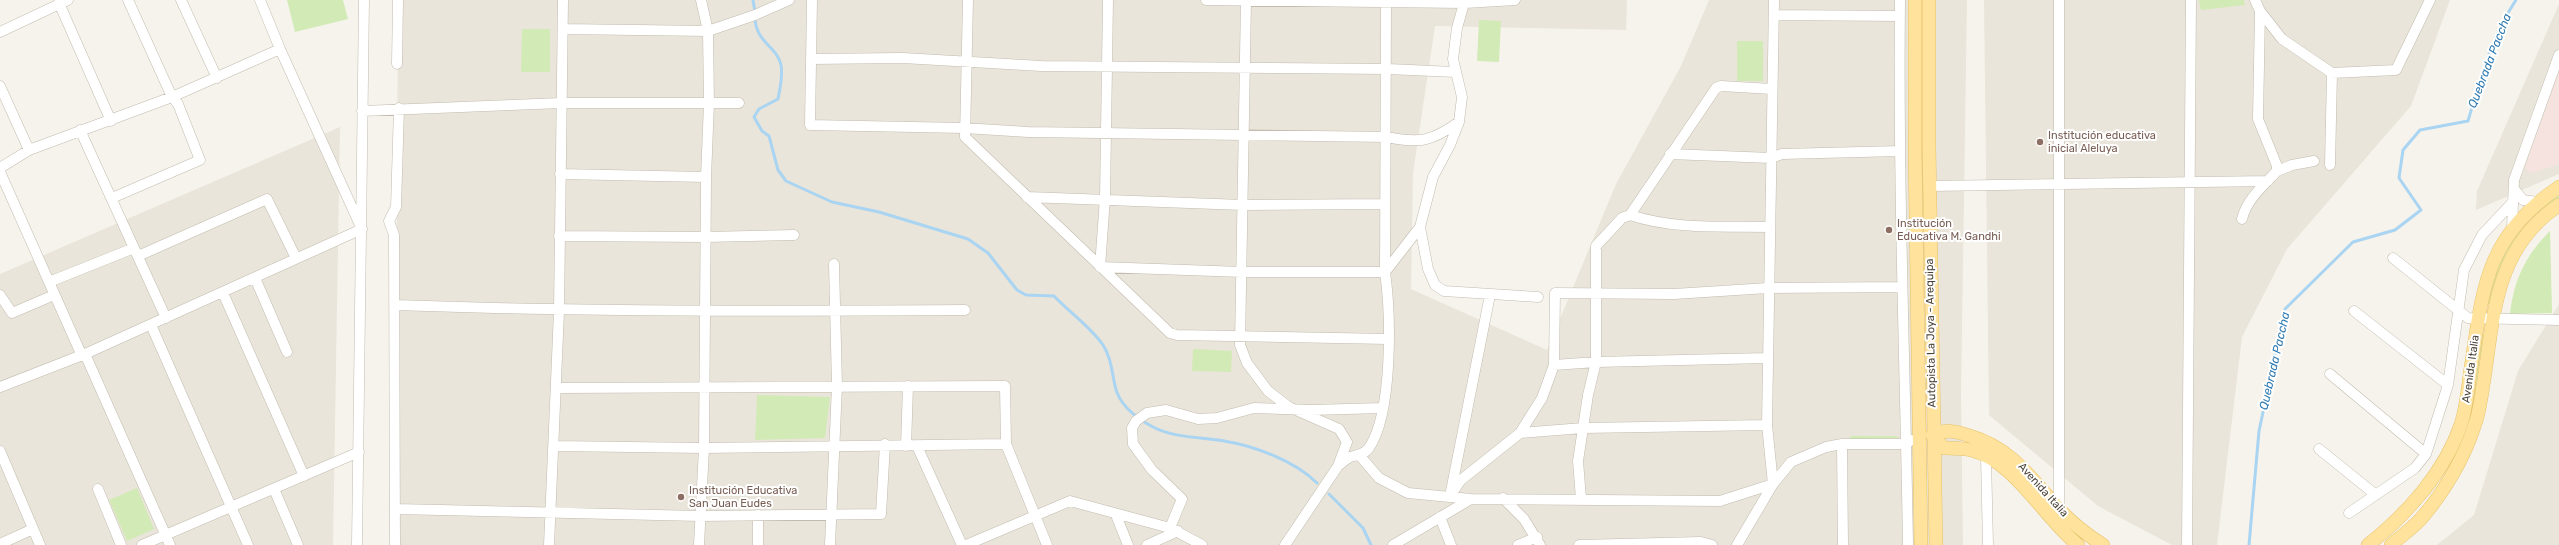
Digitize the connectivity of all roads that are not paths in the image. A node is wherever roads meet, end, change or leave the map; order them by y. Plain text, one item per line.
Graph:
1 (128, 0) edge
2 (182, 0) edge
3 (260, 0) edge
4 (364, 0) edge
5 (398, 0) edge
6 (563, 0) edge
7 (701, 0) edge
8 (789, 0) edge
9 (812, 0) edge
10 (968, 0) edge
11 (1108, 0) edge
12 (1206, 0) edge
13 (1246, 0) edge
14 (1515, 0) edge
15 (1774, 0) edge
16 (1900, 0) edge
17 (1915, 0) edge
18 (1929, 0) edge
19 (2059, 0) edge
20 (2191, 0) edge
21 (2255, 0) edge
22 (2430, 0) edge
23 (1386, 1) edge
24 (1465, 1) edge
25 (63, 2) edge
26 (2260, 11) junction
27 (1774, 15) junction
28 (1900, 16) junction
29 (563, 29) junction
30 (708, 31) junction
31 (0, 32) edge
32 (280, 50) junction
33 (2559, 55) edge
34 (811, 59) junction
35 (966, 61) junction
36 (397, 64) dead end
37 (1106, 66) junction
38 (1246, 68) junction
39 (1388, 69) junction
40 (1455, 72) junction
41 (2332, 73) junction
42 (217, 78) junction
43 (0, 86) edge
44 (1772, 88) junction
45 (172, 97) junction
46 (561, 103) junction
47 (709, 103) junction
48 (739, 103) dead end
49 (399, 108) junction
50 (362, 111) junction
51 (111, 121) junction
52 (1459, 122) junction
53 (964, 128) junction
54 (80, 130) junction
55 (1105, 134) junction
56 (1244, 136) junction
57 (1387, 137) junction
58 (28, 150) junction
59 (1900, 151) junction
60 (1670, 154) junction
61 (1771, 158) junction
62 (2314, 161) dead end
63 (2330, 165) dead end
64 (0, 168) edge
65 (2277, 171) junction
66 (0, 172) edge
67 (560, 174) junction
68 (706, 177) junction
69 (2268, 181) junction
70 (2189, 183) junction
71 (1930, 186) junction
72 (2058, 186) junction
73 (2559, 187) edge
74 (2514, 189) junction
75 (1027, 197) junction
76 (112, 198) junction
77 (1104, 198) junction
78 (2537, 202) junction
79 (1385, 204) junction
80 (2512, 204) junction
81 (1243, 205) junction
82 (2559, 205) edge
83 (1630, 215) junction
84 (2242, 219) dead end
85 (1420, 227) junction
86 (1770, 227) junction
87 (2512, 228) junction
88 (362, 229) junction
89 (794, 235) dead end
90 (559, 236) junction
91 (706, 237) junction
92 (136, 252) junction
93 (296, 258) junction
94 (2393, 258) dead end
95 (834, 264) dead end
96 (1100, 267) junction
97 (1243, 272) junction
98 (1386, 272) junction
99 (255, 278) junction
100 (49, 282) junction
101 (1902, 287) junction
102 (1768, 288) junction
103 (1596, 292) junction
104 (223, 293) junction
105 (0, 295) edge
106 (54, 295) junction
107 (1490, 295) junction
108 (1538, 297) dead end
109 (395, 306) junction
110 (965, 310) dead end
111 (2460, 310) junction
112 (559, 311) junction
113 (835, 311) junction
114 (2354, 311) dead end
115 (706, 312) junction
116 (166, 318) junction
117 (2478, 319) junction
118 (2493, 320) junction
119 (2559, 320) edge
120 (151, 325) junction
121 (1238, 337) junction
122 (1388, 339) junction
123 (287, 352) dead end
124 (84, 355) junction
125 (1768, 358) junction
126 (1596, 362) junction
127 (1554, 365) junction
128 (2330, 374) dead end
129 (2448, 385) junction
130 (837, 386) junction
131 (908, 386) junction
132 (0, 387) edge
133 (704, 387) junction
134 (557, 388) junction
135 (1289, 407) junction
136 (1383, 408) junction
137 (1767, 425) junction
138 (1583, 428) junction
139 (1520, 433) junction
140 (1913, 433) junction
141 (1932, 434) junction
142 (885, 444) junction
143 (1006, 444) junction
144 (1842, 444) junction
145 (1906, 444) junction
146 (555, 446) junction
147 (911, 446) junction
148 (834, 447) junction
149 (704, 448) junction
150 (2319, 449) dead end
151 (0, 451) edge
152 (359, 452) junction
153 (2426, 454) junction
154 (1360, 456) junction
155 (1986, 457) junction
156 (1338, 466) junction
157 (5, 474) edge
158 (304, 476) junction
159 (1773, 484) junction
160 (98, 489) dead end
161 (274, 489) junction
162 (2376, 495) junction
163 (1450, 496) junction
164 (1503, 498) junction
165 (1471, 499) junction
166 (1581, 499) junction
167 (231, 508) junction
168 (2059, 508) junction
169 (396, 509) junction
170 (551, 511) junction
171 (2349, 513) dead end
172 (758, 515) junction
173 (831, 515) junction
174 (1116, 515) junction
175 (700, 516) junction
176 (1035, 516) junction
177 (1440, 517) junction
178 (33, 529) junction
179 (1174, 530) junction
180 (2060, 531) junction
181 (168, 540) edge
182 (1539, 541) edge
183 (0, 544) edge
184 (40, 545) edge
185 (121, 545) edge
186 (142, 545) edge
187 (248, 545) edge
188 (298, 545) edge
189 (357, 545) edge
190 (395, 545) edge
191 (549, 545) edge
192 (699, 545) edge
193 (758, 545) edge
194 (830, 545) edge
195 (962, 545) edge
196 (966, 545) edge
197 (1047, 545) edge
198 (1128, 545) edge
199 (1147, 545) edge
200 (1202, 545) edge
201 (1286, 545) edge
202 (1392, 545) edge
203 (1452, 545) edge
204 (1518, 545) edge
205 (1579, 545) edge
206 (1712, 545) edge
207 (1737, 545) edge
208 (1843, 545) edge
209 (1908, 545) edge
210 (1921, 545) edge
211 (1936, 545) edge
212 (1988, 545) edge
213 (2078, 545) edge
214 (2103, 545) edge
215 (2187, 545) edge
216 (2368, 545) edge
217 (2391, 545) edge

1 - 45 street
2 - 42 street
3 - 32 street
4 - 50 street
5 - 36 street
6 - 29 street
7 - 30 street
8 - 30 street
9 - 34 street
10 - 35 street
11 - 37 street
12 - 13 street
13 - 23 street
13 - 38 street
14 - 24 street
15 - 27 street
16 - 28 street
17 - 140 main road, Autopista La Joya - Arequipa
18 - 71 main road, Autopista La Joya - Arequipa
19 - 72 street
20 - 70 street
21 - 26 street
22 - 41 street
23 - 24 street
23 - 39 street
24 - 40 street
25 - 31 street
25 - 51 street
26 - 41 street
26 - 65 street
27 - 28 street
27 - 44 street
28 - 59 street
29 - 30 street
29 - 46 street
30 - 47 street
32 - 42 street
32 - 88 street
33 - 74 street
34 - 35 street
34 - 53 street
35 - 37 street
35 - 53 street
37 - 38 street
37 - 55 street
38 - 39 street
38 - 56 street
39 - 40 street
39 - 57 street
40 - 52 street
41 - 63 street
42 - 45 street
43 - 58 street
44 - 60 street
44 - 61 street
45 - 51 street
45 - 76 street
46 - 47 street
46 - 49 street
46 - 67 street
47 - 48 street
47 - 68 street
49 - 50 street
49 - 109 street
50 - 88 street
51 - 54 street
52 - 57 street
52 - 85 street
53 - 55 street
53 - 75 street
54 - 58 street
54 - 76 street
55 - 56 street
55 - 77 street
56 - 57 street
56 - 81 street
57 - 79 street
58 - 64 street
59 - 61 street
59 - 101 street
60 - 61 street
60 - 83 street
61 - 86 street
62 - 65 street
65 - 69 street
66 - 100 street
67 - 68 street
67 - 90 street
68 - 91 street
69 - 70 street
69 - 84 street
70 - 72 street
70 - 215 street
71 - 72 street
71 - 141 main road, Autopista La Joya - Arequipa
72 - 168 street
73 - 78 main road, Avenida Italia
74 - 78 street
74 - 80 street
75 - 77 street
75 - 96 street
76 - 92 street
77 - 81 street
77 - 96 street
78 - 87 main road, Avenida Italia
79 - 81 street
79 - 98 street
80 - 87 street
80 - 111 street
81 - 97 street
82 - 118 main road, Avenida Italia
83 - 86 street
83 - 103 street
85 - 98 street
85 - 107 street
86 - 102 street
87 - 117 main road, Avenida Italia
88 - 93 street
88 - 152 street
89 - 91 street
90 - 91 street
90 - 112 street
91 - 115 street
92 - 93 street
92 - 100 street
92 - 116 street
93 - 99 street
94 - 111 street
95 - 113 street
96 - 97 street
96 - 121 street
97 - 98 street
97 - 121 street
98 - 122 street
99 - 104 street
99 - 123 street
100 - 106 street
101 - 102 street
101 - 140 street
102 - 103 street
102 - 125 street
103 - 126 street
103 - 127 street
104 - 116 street
104 - 158 street
105 - 106 street
106 - 124 street
107 - 108 street
107 - 163 street
109 - 112 street
109 - 169 street
110 - 113 street
111 - 117 street
111 - 129 street
112 - 115 street
112 - 134 street
113 - 115 street
113 - 130 street
114 - 129 street
115 - 133 street
116 - 120 street
117 - 118 street
117 - 216 main road, Avenida Italia
118 - 119 street
118 - 217 main road, Avenida Italia
120 - 124 street
120 - 167 street
121 - 122 street
121 - 135 street
122 - 136 street
124 - 132 street
124 - 181 street
125 - 126 street
125 - 137 street
126 - 127 street
126 - 138 street
127 - 139 street
128 - 153 street
129 - 153 street
130 - 131 street
130 - 133 street
130 - 148 street
131 - 143 street
131 - 147 street
133 - 134 street
133 - 149 street
134 - 146 street
135 - 136 street
135 - 156 street
135 - 179 street
136 - 154 street
137 - 138 street
137 - 159 street
138 - 139 street
138 - 166 street
139 - 163 street
140 - 145 street
140 - 210 main road, Autopista La Joya - Arequipa
141 - 155 main road, Avenida Italia
141 - 168 main road, Avenida Italia
141 - 211 main road, Autopista La Joya - Arequipa
142 - 147 street
142 - 148 street
142 - 173 street
143 - 147 street
143 - 176 street
144 - 145 street
144 - 159 street
144 - 208 street
145 - 209 street
146 - 149 street
146 - 170 street
147 - 195 street
148 - 149 street
148 - 173 street
149 - 175 street
150 - 162 street
151 - 157 street
152 - 158 street
152 - 189 street
153 - 162 street
154 - 156 street
154 - 163 street
155 - 180 main road, Avenida Italia
155 - 212 street
156 - 201 street
157 - 178 street
158 - 161 street
159 - 166 street
159 - 207 street
160 - 185 street
161 - 167 street
161 - 188 street
162 - 171 street
163 - 165 street
164 - 165 street
164 - 166 street
164 - 182 street
165 - 177 street
167 - 181 street
167 - 187 street
168 - 180 street
168 - 214 main road, Avenida Italia
169 - 170 street
169 - 190 street
170 - 175 street
170 - 191 street
172 - 173 street
172 - 175 street
172 - 193 street
173 - 194 street
174 - 176 street
174 - 179 street
174 - 198 street
175 - 192 street
176 - 196 street
176 - 197 street
177 - 202 street
177 - 203 street
178 - 183 street
178 - 184 street
179 - 199 street
179 - 200 street
180 - 213 main road, Avenida Italia
181 - 186 street
182 - 204 street
205 - 206 street

